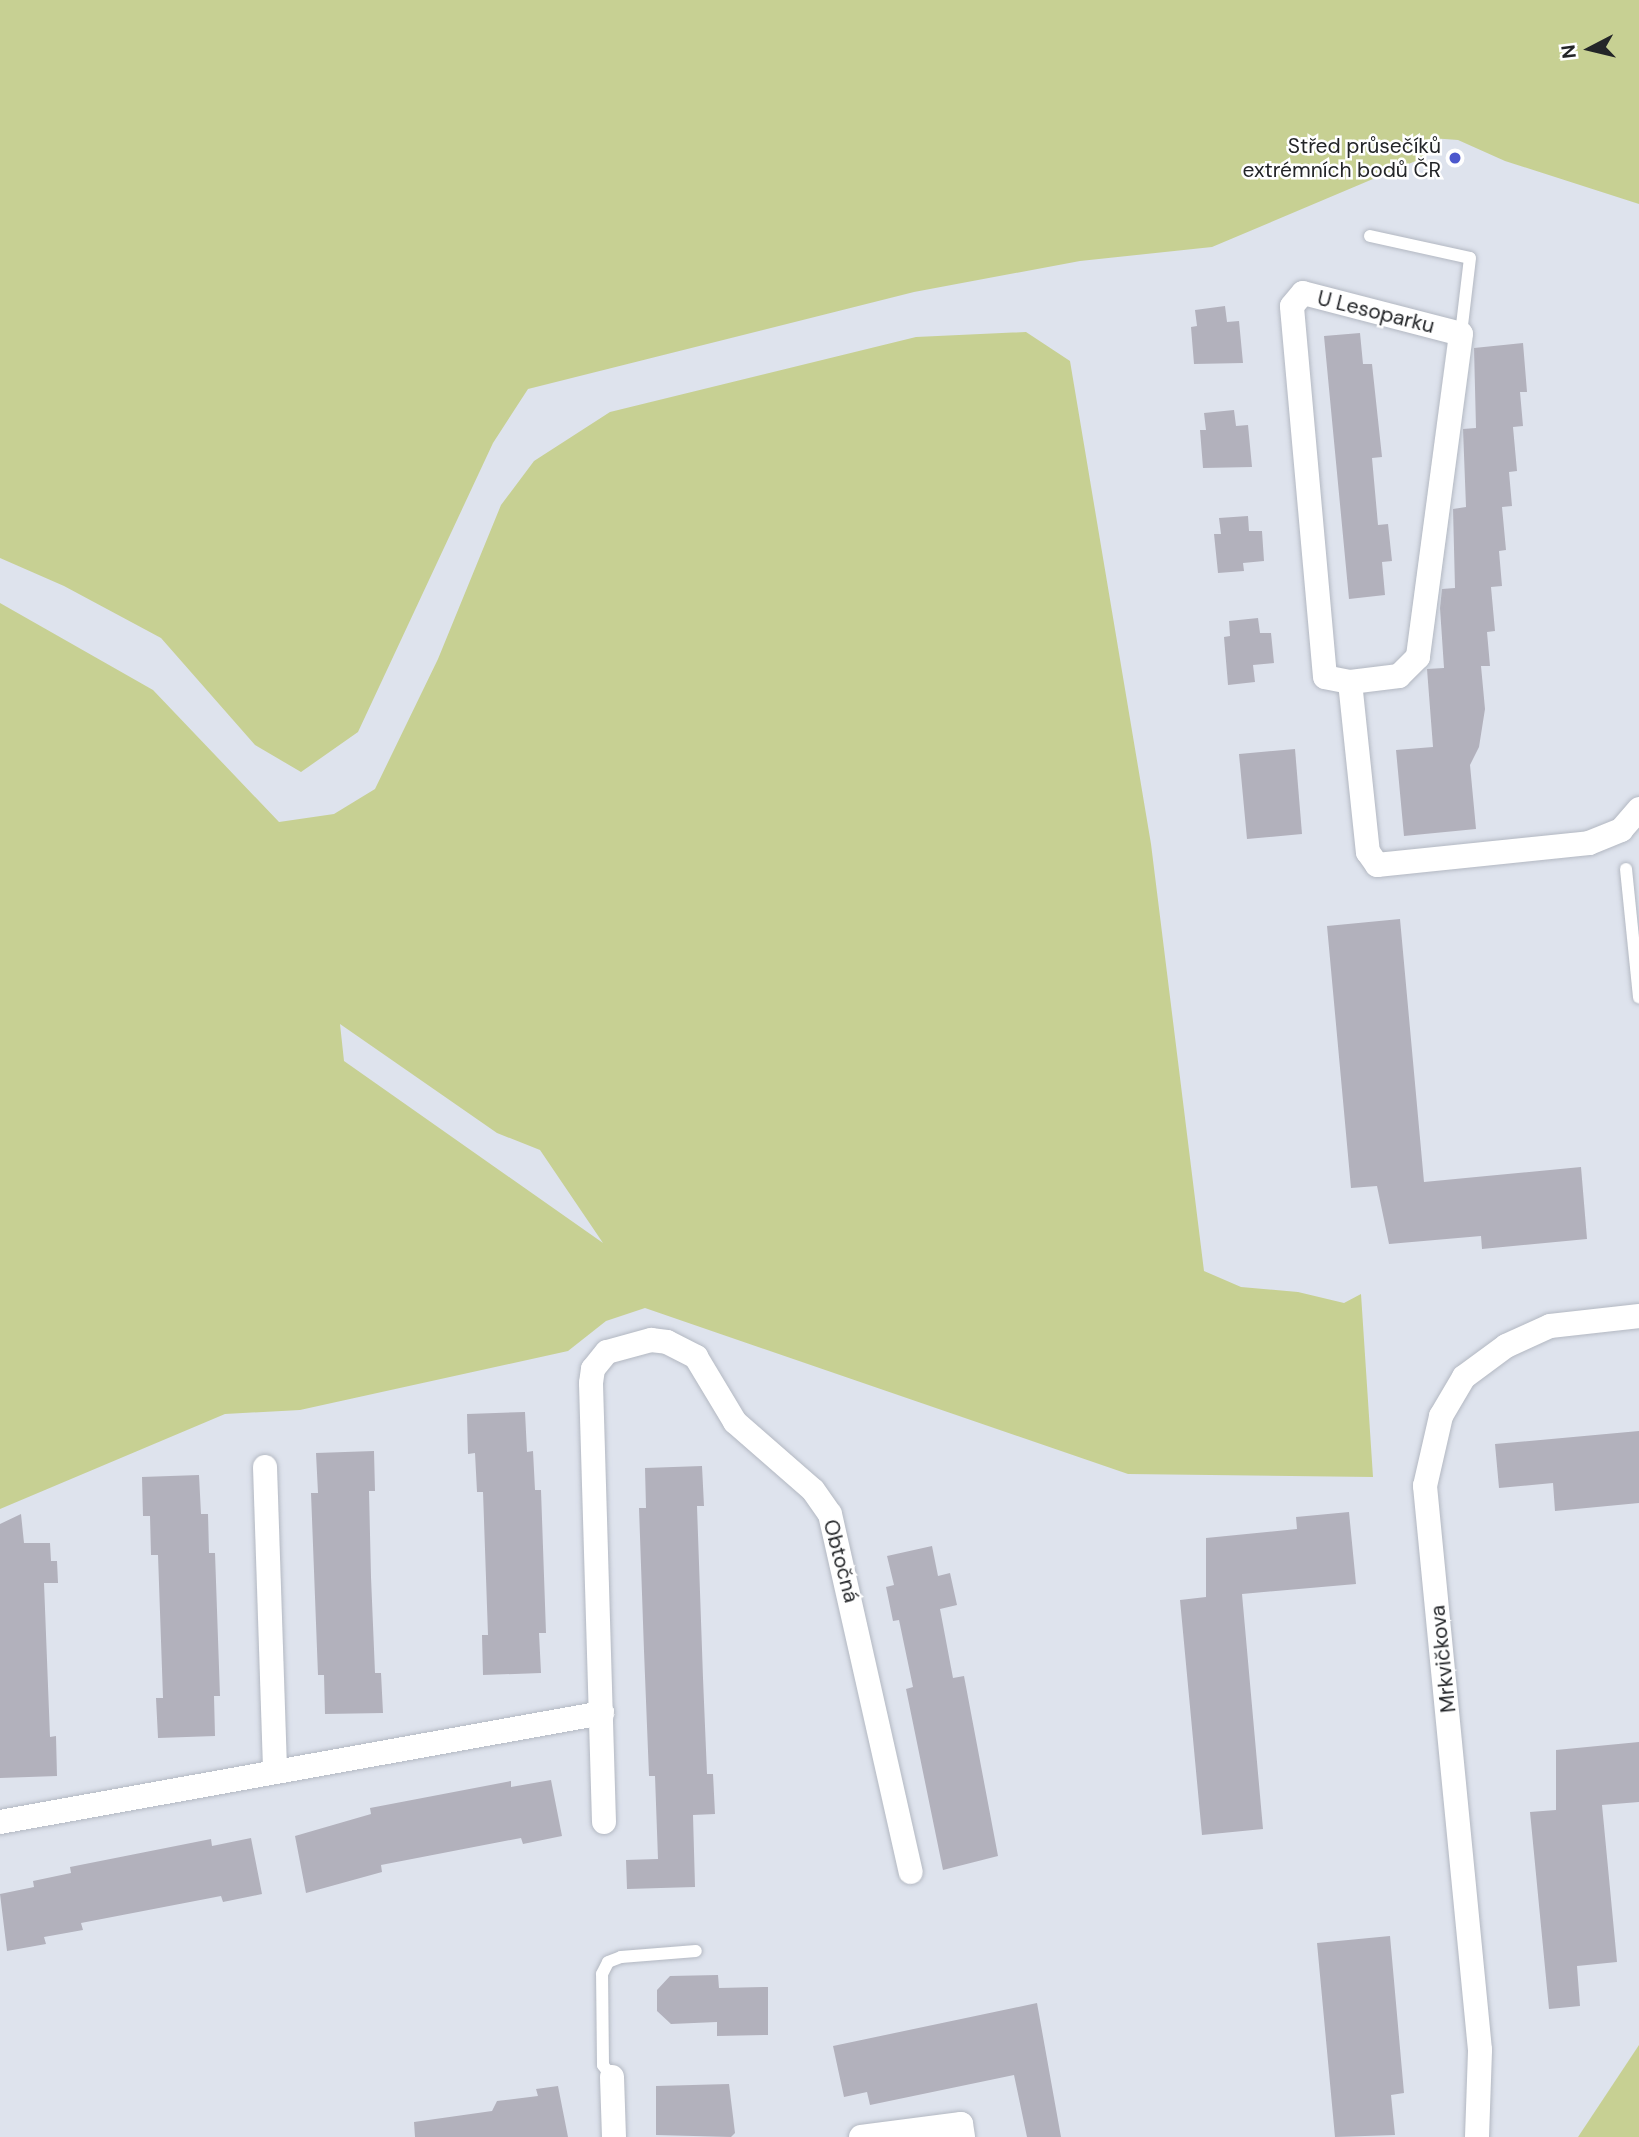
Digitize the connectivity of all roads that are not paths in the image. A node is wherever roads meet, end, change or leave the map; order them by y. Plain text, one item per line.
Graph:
1 (1370, 236) dead end
2 (1461, 334) junction
3 (1350, 682) junction
4 (1639, 809) edge
5 (1626, 869) dead end
6 (1639, 995) edge
7 (1639, 1316) edge
8 (265, 1467) dead end
9 (602, 1713) junction
10 (275, 1772) junction
11 (0, 1822) edge
12 (604, 1822) dead end
13 (911, 1872) dead end
14 (696, 1951) dead end
15 (612, 2077) joint
16 (614, 2137) edge
17 (861, 2137) edge
18 (962, 2137) edge
19 (1477, 2137) edge

1 - 2 lane
2 - 3 street, U Lesoparku
2 - 3 street, U Lesoparku
3 - 4 street
5 - 6 lane
7 - 19 street, Mrkvičkova
8 - 10 street
9 - 10 street
9 - 12 street, Obtočná
9 - 13 street, Obtočná
10 - 11 street
14 - 15 lane
15 - 16 street
17 - 18 street

